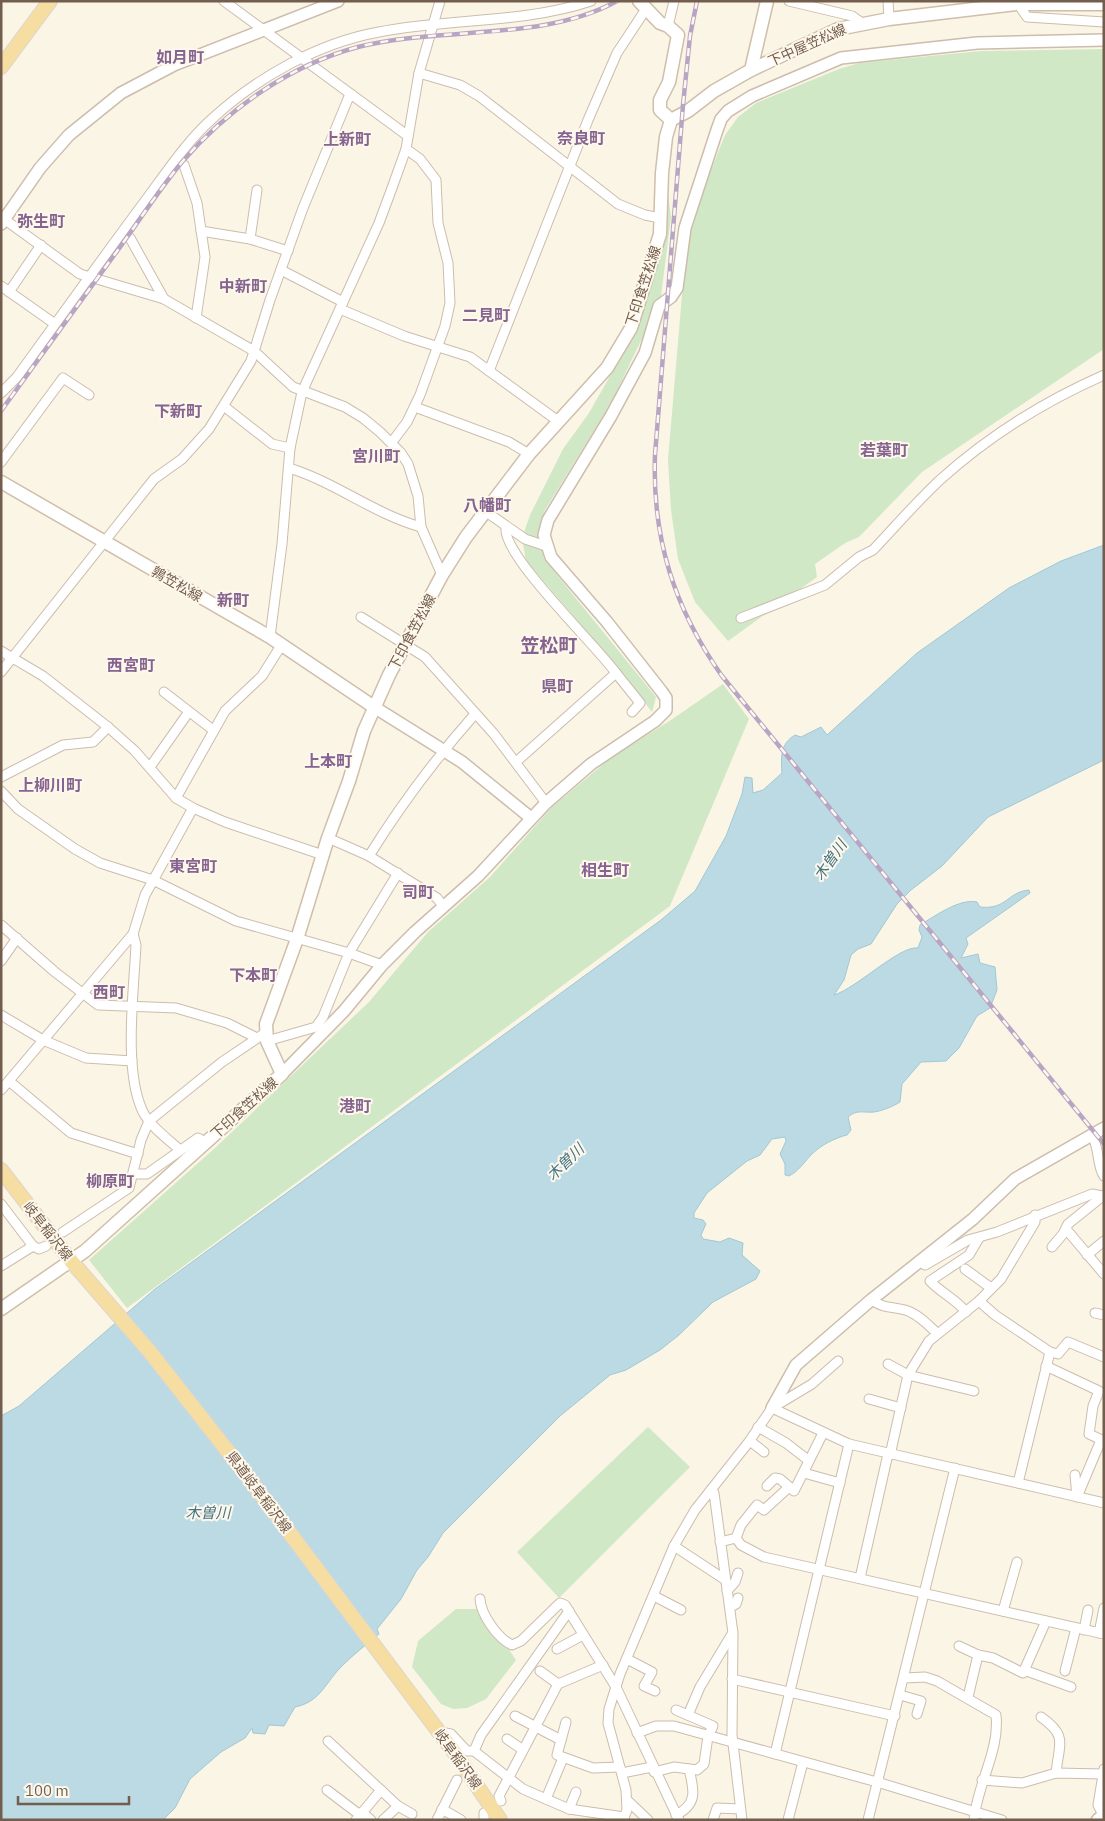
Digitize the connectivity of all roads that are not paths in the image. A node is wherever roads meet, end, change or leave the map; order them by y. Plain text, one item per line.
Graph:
1 (50, 1) edge
2 (224, 1) edge
3 (338, 1) edge
4 (440, 1) edge
5 (591, 1) edge
6 (674, 1) edge
7 (767, 1) edge
8 (789, 1) edge
9 (888, 1) edge
10 (1016, 3) edge
11 (642, 4) edge
12 (1104, 4) edge
13 (889, 18) junction
14 (1104, 22) edge
15 (862, 23) junction
16 (434, 26) junction
17 (668, 26) junction
18 (263, 30) junction
19 (1104, 40) edge
20 (302, 59) junction
21 (1, 67) edge
22 (751, 70) junction
23 (419, 73) junction
24 (350, 94) junction
25 (671, 120) junction
26 (408, 136) junction
27 (406, 149) junction
28 (184, 165) dead end
29 (569, 166) junction
30 (257, 190) dead end
31 (660, 218) junction
32 (2, 220) edge
33 (201, 231) junction
34 (130, 238) dead end
35 (250, 239) junction
36 (41, 245) junction
37 (288, 251) junction
38 (281, 270) junction
39 (88, 278) junction
40 (1, 286) edge
41 (9, 292) junction
42 (164, 299) junction
43 (341, 306) junction
44 (196, 318) junction
45 (55, 324) junction
46 (438, 347) junction
47 (254, 351) junction
48 (489, 371) junction
49 (1104, 374) edge
50 (302, 392) junction
51 (1, 393) edge
52 (88, 395) dead end
53 (225, 407) junction
54 (415, 407) junction
55 (558, 421) junction
56 (392, 442) junction
57 (290, 448) junction
58 (529, 454) junction
59 (1, 462) edge
60 (289, 468) junction
61 (1, 482) edge
62 (485, 511) junction
63 (421, 527) junction
64 (506, 528) junction
65 (104, 541) junction
66 (546, 546) junction
67 (442, 576) junction
68 (361, 617) dead end
69 (741, 618) dead end
70 (270, 636) junction
71 (282, 644) junction
72 (406, 644) junction
73 (1, 651) edge
74 (12, 656) junction
75 (1, 672) edge
76 (616, 673) junction
77 (164, 692) dead end
78 (374, 707) junction
79 (632, 712) dead end
80 (188, 713) junction
81 (475, 714) junction
82 (108, 727) junction
83 (212, 730) junction
84 (445, 751) junction
85 (516, 761) junction
86 (150, 767) junction
87 (1, 776) edge
88 (1, 791) edge
89 (176, 798) junction
90 (546, 802) junction
91 (193, 808) junction
92 (530, 818) junction
93 (328, 838) junction
94 (323, 855) junction
95 (369, 856) junction
96 (398, 873) junction
97 (153, 880) junction
98 (444, 906) junction
99 (1, 925) edge
100 (133, 934) junction
101 (17, 938) junction
102 (297, 939) junction
103 (349, 952) junction
104 (1, 961) edge
105 (382, 965) junction
106 (82, 994) junction
107 (133, 1005) junction
108 (1, 1015) edge
109 (263, 1038) junction
110 (42, 1040) junction
111 (132, 1061) junction
112 (282, 1074) junction
113 (9, 1081) junction
114 (1, 1090) edge
115 (149, 1121) junction
116 (1104, 1128) edge
117 (1092, 1136) junction
118 (205, 1142) junction
119 (180, 1150) junction
120 (138, 1154) junction
121 (1, 1170) edge
122 (133, 1174) junction
123 (1104, 1176) edge
124 (1103, 1195) edge
125 (1, 1204) edge
126 (1035, 1215) junction
127 (1066, 1229) junction
128 (63, 1232) dead end
129 (979, 1238) junction
130 (1104, 1241) edge
131 (33, 1246) junction
132 (46, 1246) dead end
133 (1052, 1248) dead end
134 (1087, 1255) junction
135 (920, 1261) junction
136 (72, 1262) junction
137 (1, 1266) edge
138 (965, 1269) dead end
139 (1104, 1274) edge
140 (991, 1288) junction
141 (96, 1290) joint
142 (871, 1300) junction
143 (979, 1301) junction
144 (1, 1309) edge
145 (966, 1312) junction
146 (937, 1333) junction
147 (1050, 1352) junction
148 (1104, 1357) edge
149 (838, 1361) dead end
150 (888, 1364) dead end
151 (1046, 1366) junction
152 (908, 1375) junction
153 (1102, 1388) edge
154 (974, 1390) dead end
155 (868, 1399) dead end
156 (772, 1408) junction
157 (901, 1408) junction
158 (758, 1427) junction
159 (823, 1432) junction
160 (750, 1440) junction
161 (1103, 1440) edge
162 (849, 1444) junction
163 (764, 1452) dead end
164 (889, 1454) junction
165 (808, 1460) junction
166 (956, 1468) junction
167 (804, 1473) junction
168 (1076, 1474) dead end
169 (1018, 1483) junction
170 (840, 1484) junction
171 (767, 1486) dead end
172 (788, 1488) junction
173 (711, 1490) junction
174 (1077, 1497) junction
175 (1104, 1503) edge
176 (736, 1538) junction
177 (720, 1542) junction
178 (674, 1546) junction
179 (1016, 1562) dead end
180 (820, 1570) junction
181 (738, 1573) dead end
182 (860, 1578) junction
183 (724, 1580) junction
184 (727, 1591) junction
185 (925, 1593) junction
186 (654, 1596) junction
187 (738, 1598) dead end
188 (480, 1599) dead end
189 (730, 1607) junction
190 (1104, 1608) edge
191 (681, 1610) dead end
192 (1088, 1610) dead end
193 (569, 1611) junction
194 (1003, 1611) junction
195 (1046, 1621) junction
196 (1080, 1629) junction
197 (733, 1633) junction
198 (1101, 1633) edge
199 (583, 1634) junction
200 (959, 1646) dead end
201 (557, 1649) dead end
202 (978, 1655) junction
203 (626, 1660) junction
204 (603, 1665) junction
205 (540, 1670) dead end
206 (1024, 1670) junction
207 (1065, 1671) dead end
208 (904, 1678) junction
209 (732, 1679) junction
210 (558, 1684) junction
211 (1071, 1686) dead end
212 (616, 1687) junction
213 (655, 1691) dead end
214 (789, 1692) junction
215 (900, 1695) junction
216 (968, 1697) junction
217 (414, 1701) joint
218 (676, 1710) dead end
219 (916, 1714) dead end
220 (688, 1715) junction
221 (515, 1716) dead end
222 (895, 1716) junction
223 (1041, 1717) dead end
224 (566, 1722) dead end
225 (536, 1728) junction
226 (440, 1732) junction
227 (637, 1733) junction
228 (708, 1736) junction
229 (507, 1739) dead end
230 (561, 1740) junction
231 (328, 1741) dead end
232 (732, 1744) junction
233 (523, 1750) junction
234 (474, 1751) junction
235 (774, 1754) junction
236 (564, 1758) junction
237 (803, 1762) junction
238 (689, 1769) junction
239 (621, 1770) junction
240 (653, 1770) junction
241 (1104, 1772) edge
242 (1056, 1773) junction
243 (508, 1778) junction
244 (457, 1780) dead end
245 (982, 1780) junction
246 (877, 1782) junction
247 (327, 1790) dead end
248 (381, 1790) junction
249 (576, 1792) dead end
250 (546, 1799) junction
251 (501, 1801) dead end
252 (628, 1801) junction
253 (398, 1806) junction
254 (569, 1808) junction
255 (442, 1809) junction
256 (740, 1810) junction
257 (412, 1814) dead end
258 (1104, 1815) edge
259 (359, 1816) edge
260 (975, 1816) edge
261 (677, 1818) edge
262 (624, 1819) edge
263 (371, 1820) edge
264 (383, 1820) edge
265 (437, 1820) edge
266 (460, 1820) edge
267 (500, 1820) edge
268 (648, 1820) edge
269 (713, 1820) edge
270 (742, 1820) edge
271 (788, 1820) edge
272 (868, 1820) edge
273 (1002, 1820) edge
274 (1098, 1820) edge

1 - 21 main road
2 - 18 street
3 - 18 street
4 - 16 street
5 - 16 street
6 - 17 street
7 - 22 main road
8 - 15 street
9 - 13 street
10 - 12 main road, 下中屋笠松線
10 - 13 main road, 下中屋笠松線
10 - 14 street
11 - 17 main road
11 - 29 street
13 - 15 main road, 下中屋笠松線
15 - 22 main road, 下中屋笠松線
16 - 20 street
16 - 23 street
17 - 25 main road
18 - 20 street
18 - 32 street
19 - 66 street
20 - 24 street
20 - 39 street
22 - 25 main road
23 - 26 street
23 - 29 street
24 - 26 street
24 - 37 street
25 - 31 main road, 下印食笠松線
26 - 27 street
27 - 43 street
27 - 46 street
28 - 33 street
29 - 31 street
29 - 48 street
30 - 35 street
31 - 55 main road, 下印食笠松線
32 - 36 street
33 - 35 street
33 - 44 street
34 - 42 street
35 - 37 street
36 - 39 street
36 - 41 street
37 - 38 street
38 - 43 street
38 - 47 street
39 - 42 street
39 - 45 street
40 - 41 street
41 - 45 street
42 - 44 street
43 - 46 street
43 - 50 street
44 - 47 street
45 - 51 street
46 - 48 street
46 - 54 street
47 - 50 street
47 - 53 street
48 - 55 street
49 - 69 street
50 - 56 street
50 - 57 street
52 - 59 street
53 - 57 street
53 - 65 street
54 - 56 street
54 - 58 street
55 - 58 main road, 下印食笠松線
56 - 63 street
57 - 60 street
58 - 62 main road, 下印食笠松線
60 - 63 street
60 - 70 street
61 - 65 main road, 鶉笠松線
62 - 64 street
62 - 67 main road, 下印食笠松線
63 - 67 street
64 - 66 street
64 - 76 street
65 - 70 main road, 鶉笠松線
65 - 74 street
66 - 90 street
67 - 72 main road, 下印食笠松線
68 - 72 street
70 - 71 main road, 鶉笠松線
71 - 78 main road, 鶉笠松線
71 - 83 street
72 - 78 main road, 下印食笠松線
72 - 81 street
73 - 74 street
74 - 75 street
74 - 82 street
76 - 79 street
76 - 85 street
77 - 80 street
78 - 84 street
78 - 93 main road, 下印食笠松線
80 - 83 street
80 - 86 street
81 - 84 street
81 - 85 street
82 - 86 street
82 - 87 street
83 - 89 street
84 - 92 street
84 - 95 street
85 - 90 street
86 - 89 street
88 - 97 street
89 - 91 street
90 - 92 street
91 - 94 street
91 - 97 street
92 - 98 street
93 - 94 main road, 下印食笠松線
93 - 95 street
94 - 102 main road, 下印食笠松線
95 - 96 street
96 - 98 street
96 - 103 street
97 - 100 street
97 - 102 street
98 - 105 street
99 - 101 street
100 - 106 street
100 - 107 street
101 - 104 street
101 - 106 street
102 - 103 street
102 - 109 main road, 下印食笠松線
103 - 105 street
103 - 109 street
105 - 112 street
106 - 107 street
106 - 110 street
107 - 109 street
107 - 111 street
108 - 110 street
109 - 112 main road, 下印食笠松線
109 - 115 street
110 - 111 street
110 - 113 street
111 - 115 street
112 - 118 main road, 下印食笠松線
113 - 114 street
113 - 120 street
115 - 119 street
115 - 120 street
116 - 117 street
117 - 123 street
117 - 135 street
118 - 119 street
118 - 136 main road, 下印食笠松線
119 - 122 street
120 - 122 street
121 - 136 main road, 岐阜稲沢線
122 - 128 street
124 - 126 street
124 - 127 street
125 - 131 street
126 - 129 street
126 - 140 street
127 - 133 street
127 - 134 street
129 - 135 street
129 - 145 street
130 - 134 street
131 - 132 street
131 - 137 street
134 - 139 street
135 - 142 street
136 - 141 main road, 岐阜稲沢線
136 - 144 main road, 下印食笠松線
138 - 140 street
140 - 143 street
141 - 217 main road, 県道岐阜稲沢線
142 - 146 street
142 - 156 street
143 - 145 street
143 - 147 street
145 - 146 street
146 - 152 street
147 - 148 street
147 - 151 street
149 - 156 street
150 - 152 street
151 - 153 street
151 - 169 street
152 - 154 street
152 - 157 street
153 - 161 street
155 - 157 street
156 - 158 street
156 - 159 street
157 - 164 street
158 - 160 street
158 - 165 street
159 - 162 street
159 - 165 street
160 - 163 street
160 - 173 street
161 - 174 street
162 - 164 street
162 - 170 street
164 - 166 street
164 - 182 street
165 - 167 street
166 - 169 street
166 - 185 street
167 - 170 street
167 - 172 street
168 - 174 street
169 - 174 street
170 - 180 street
171 - 172 street
172 - 176 street
173 - 177 street
173 - 178 street
174 - 175 street
176 - 177 street
176 - 180 street
177 - 183 street
178 - 183 street
178 - 186 street
179 - 194 street
180 - 182 street
180 - 214 street
181 - 184 street
182 - 185 street
183 - 184 street
184 - 189 street
185 - 194 street
185 - 208 street
186 - 191 street
186 - 203 street
187 - 189 street
188 - 193 street
189 - 197 street
190 - 198 street
192 - 196 street
193 - 199 street
193 - 234 street
194 - 195 street
195 - 196 street
195 - 206 street
196 - 198 street
196 - 207 street
197 - 209 street
197 - 220 street
199 - 201 street
199 - 204 street
200 - 202 street
202 - 206 street
202 - 216 street
203 - 212 street
203 - 213 street
204 - 210 street
204 - 212 street
205 - 210 street
206 - 211 street
208 - 215 street
208 - 216 street
209 - 214 street
209 - 232 street
210 - 225 street
212 - 227 street
212 - 239 street
214 - 222 street
214 - 235 street
215 - 219 street
215 - 222 street
216 - 245 street
217 - 226 main road, 岐阜稲沢線
218 - 220 street
220 - 228 street
221 - 225 street
222 - 246 street
223 - 242 street
224 - 230 street
225 - 230 street
225 - 233 street
226 - 234 street
226 - 267 main road, 岐阜稲沢線
227 - 228 street
227 - 240 street
228 - 232 street
228 - 238 street
229 - 233 street
230 - 236 street
231 - 248 street
232 - 235 street
232 - 256 street
233 - 243 street
234 - 243 street
235 - 237 street
236 - 239 street
236 - 250 street
237 - 246 street
237 - 271 street
238 - 240 street
238 - 261 street
239 - 240 street
239 - 252 street
240 - 261 street
241 - 242 street
241 - 258 street
242 - 245 street
243 - 250 street
243 - 251 street
244 - 255 street
245 - 260 street
246 - 260 street
246 - 272 street
247 - 259 street
248 - 253 street
248 - 259 street
249 - 254 street
250 - 254 street
252 - 262 street
252 - 268 street
253 - 257 street
253 - 264 street
254 - 262 street
255 - 265 street
255 - 266 street
256 - 269 street
256 - 270 street
258 - 274 main road
259 - 263 street
260 - 273 street

